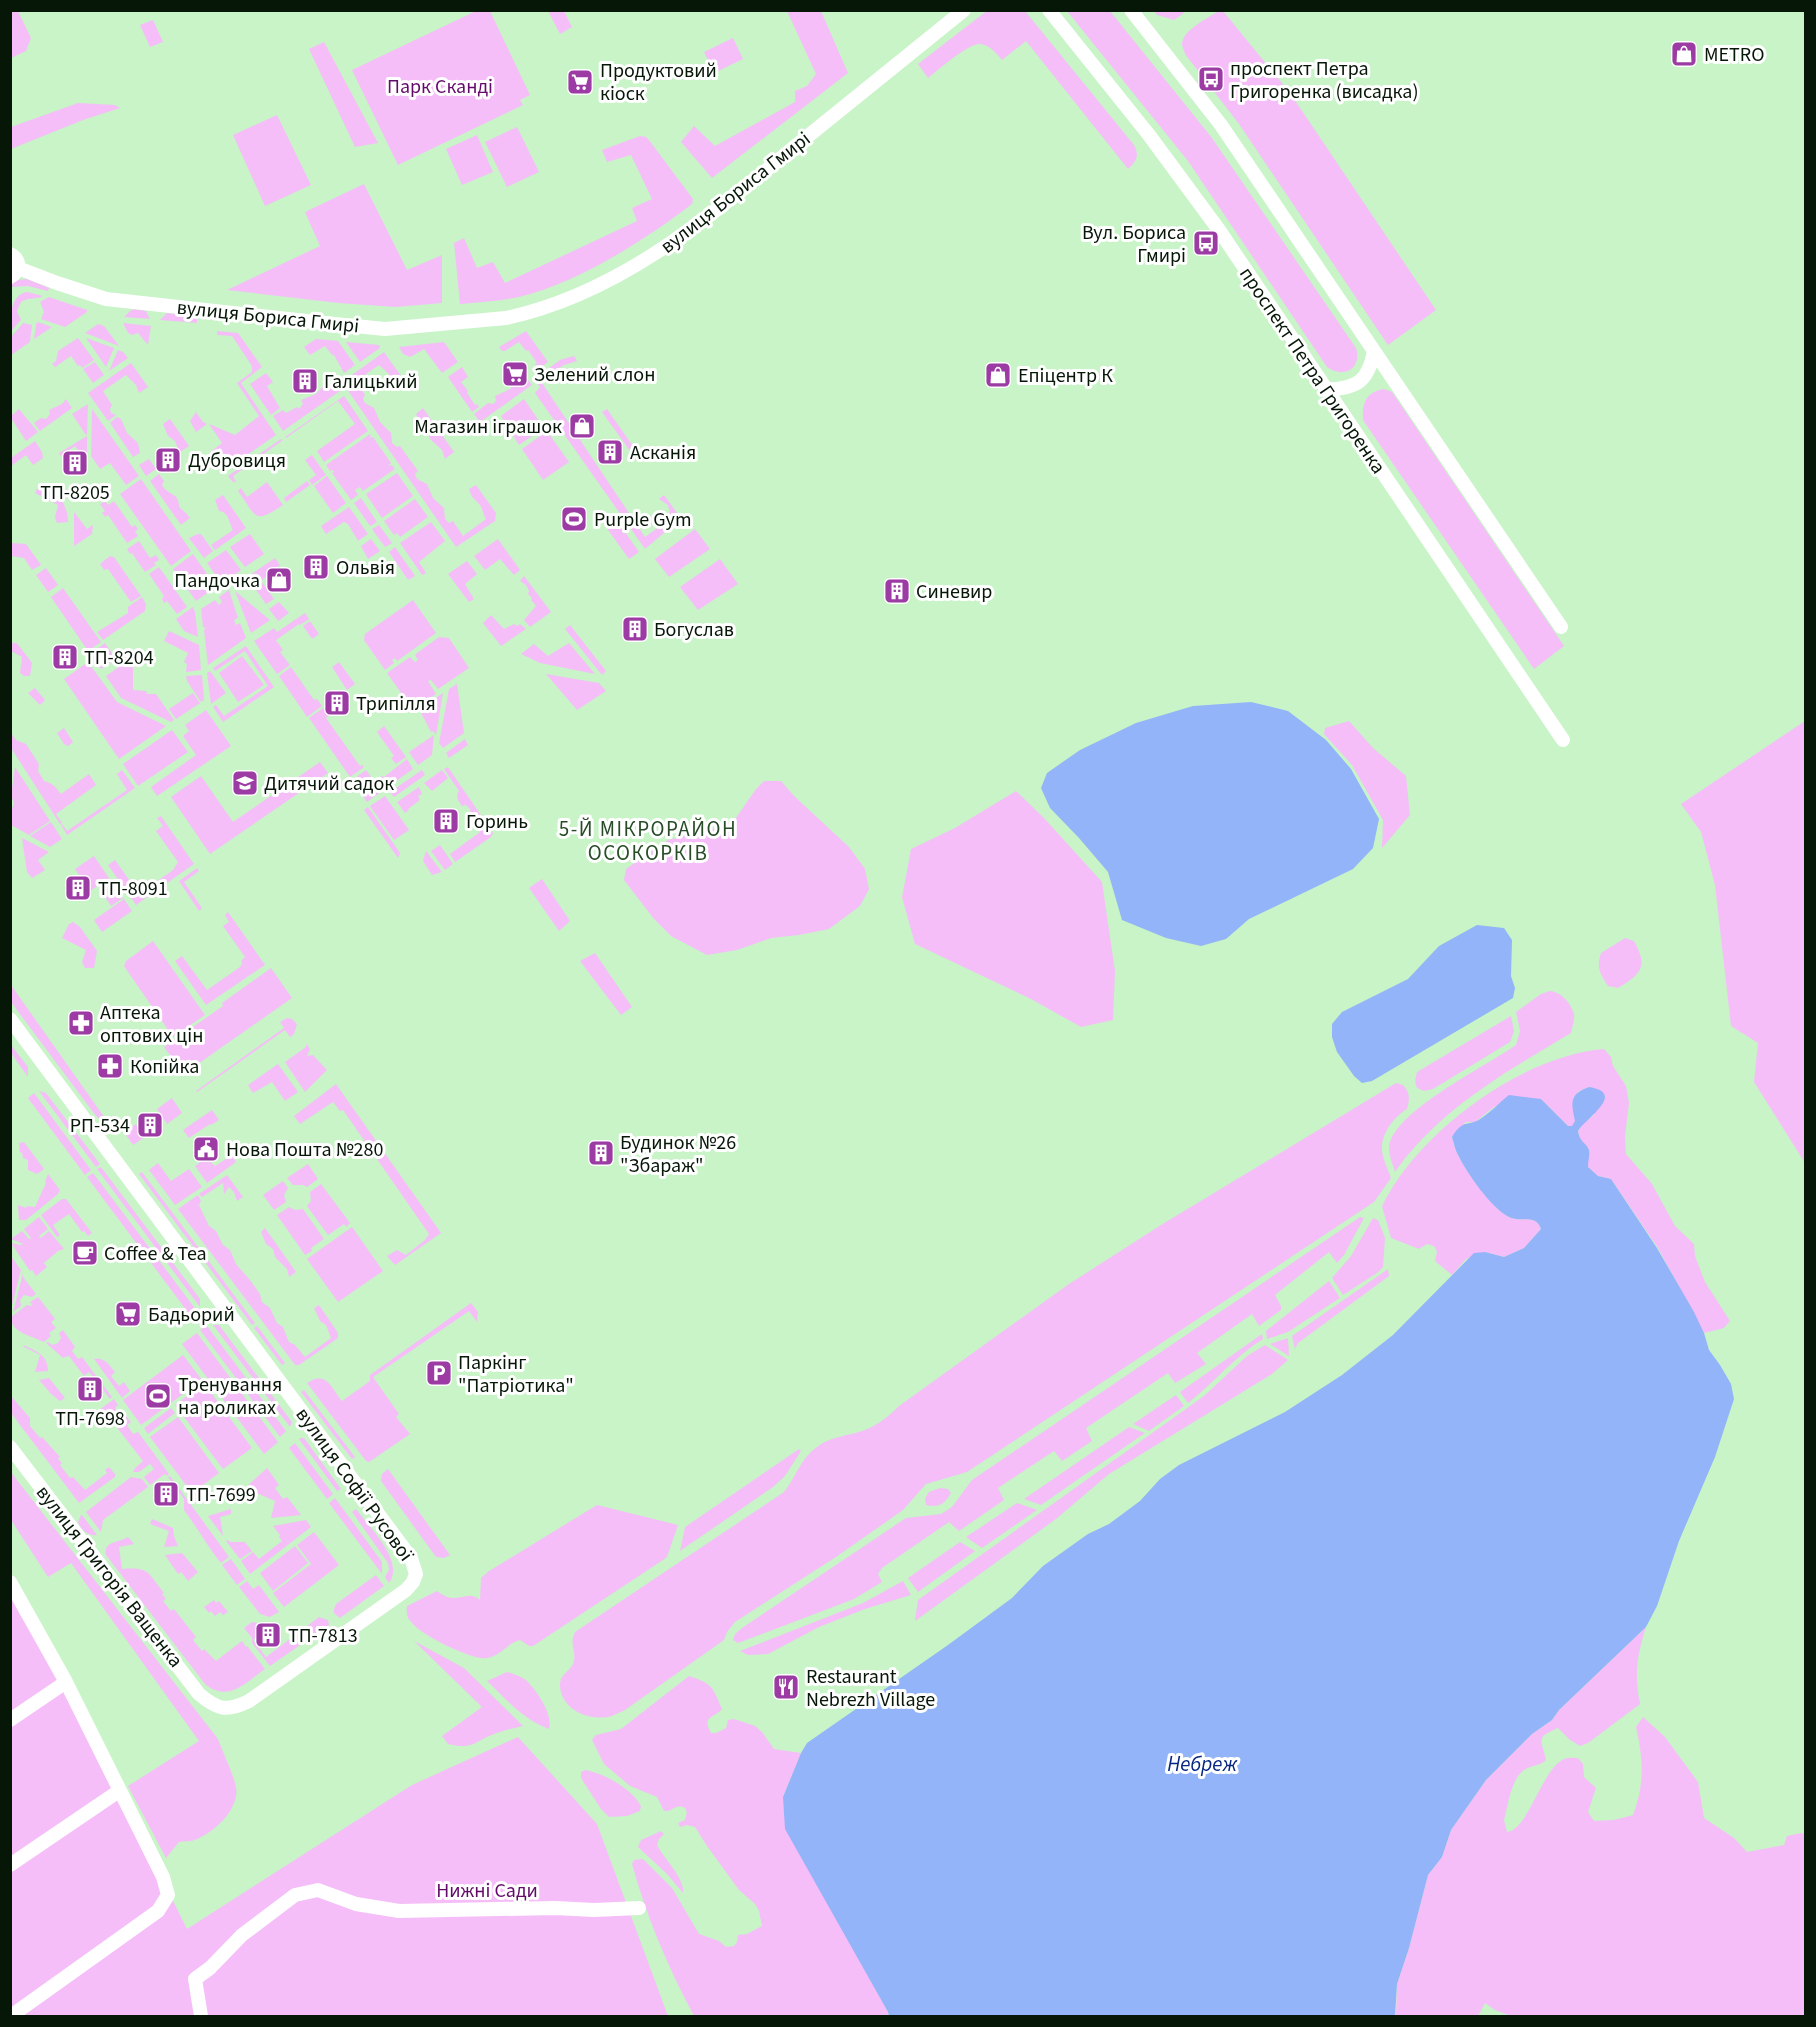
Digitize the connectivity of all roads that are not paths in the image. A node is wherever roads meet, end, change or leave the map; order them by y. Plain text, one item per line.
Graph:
1 (964, 10) edge
2 (1049, 10) edge
3 (1131, 10) edge
4 (10, 254) edge
5 (14, 272) edge
6 (1374, 351) junction
7 (1326, 390) junction
8 (1561, 627) dead end
9 (1563, 740) dead end
10 (10, 1019) edge
11 (10, 1447) edge
12 (10, 1582) edge
13 (66, 1682) junction
14 (210, 1703) joint
15 (10, 1720) edge
16 (119, 1791) junction
17 (10, 1865) edge
18 (639, 1908) dead end
19 (11, 2016) edge
20 (201, 2016) edge

1 - 5 street, вулиця Бориса Гмирі
2 - 7 street, проспект Петра Григоренка
3 - 6 street
4 - 5 street, вулиця Бориса Гмирі
6 - 7 street
6 - 8 street
7 - 9 street, проспект Петра Григоренка
10 - 14 street, вулиця Софії Русової
11 - 14 street, вулиця Григорія Ващенка
12 - 13 street
13 - 15 street
13 - 16 street
16 - 17 street
16 - 19 street
18 - 20 street

